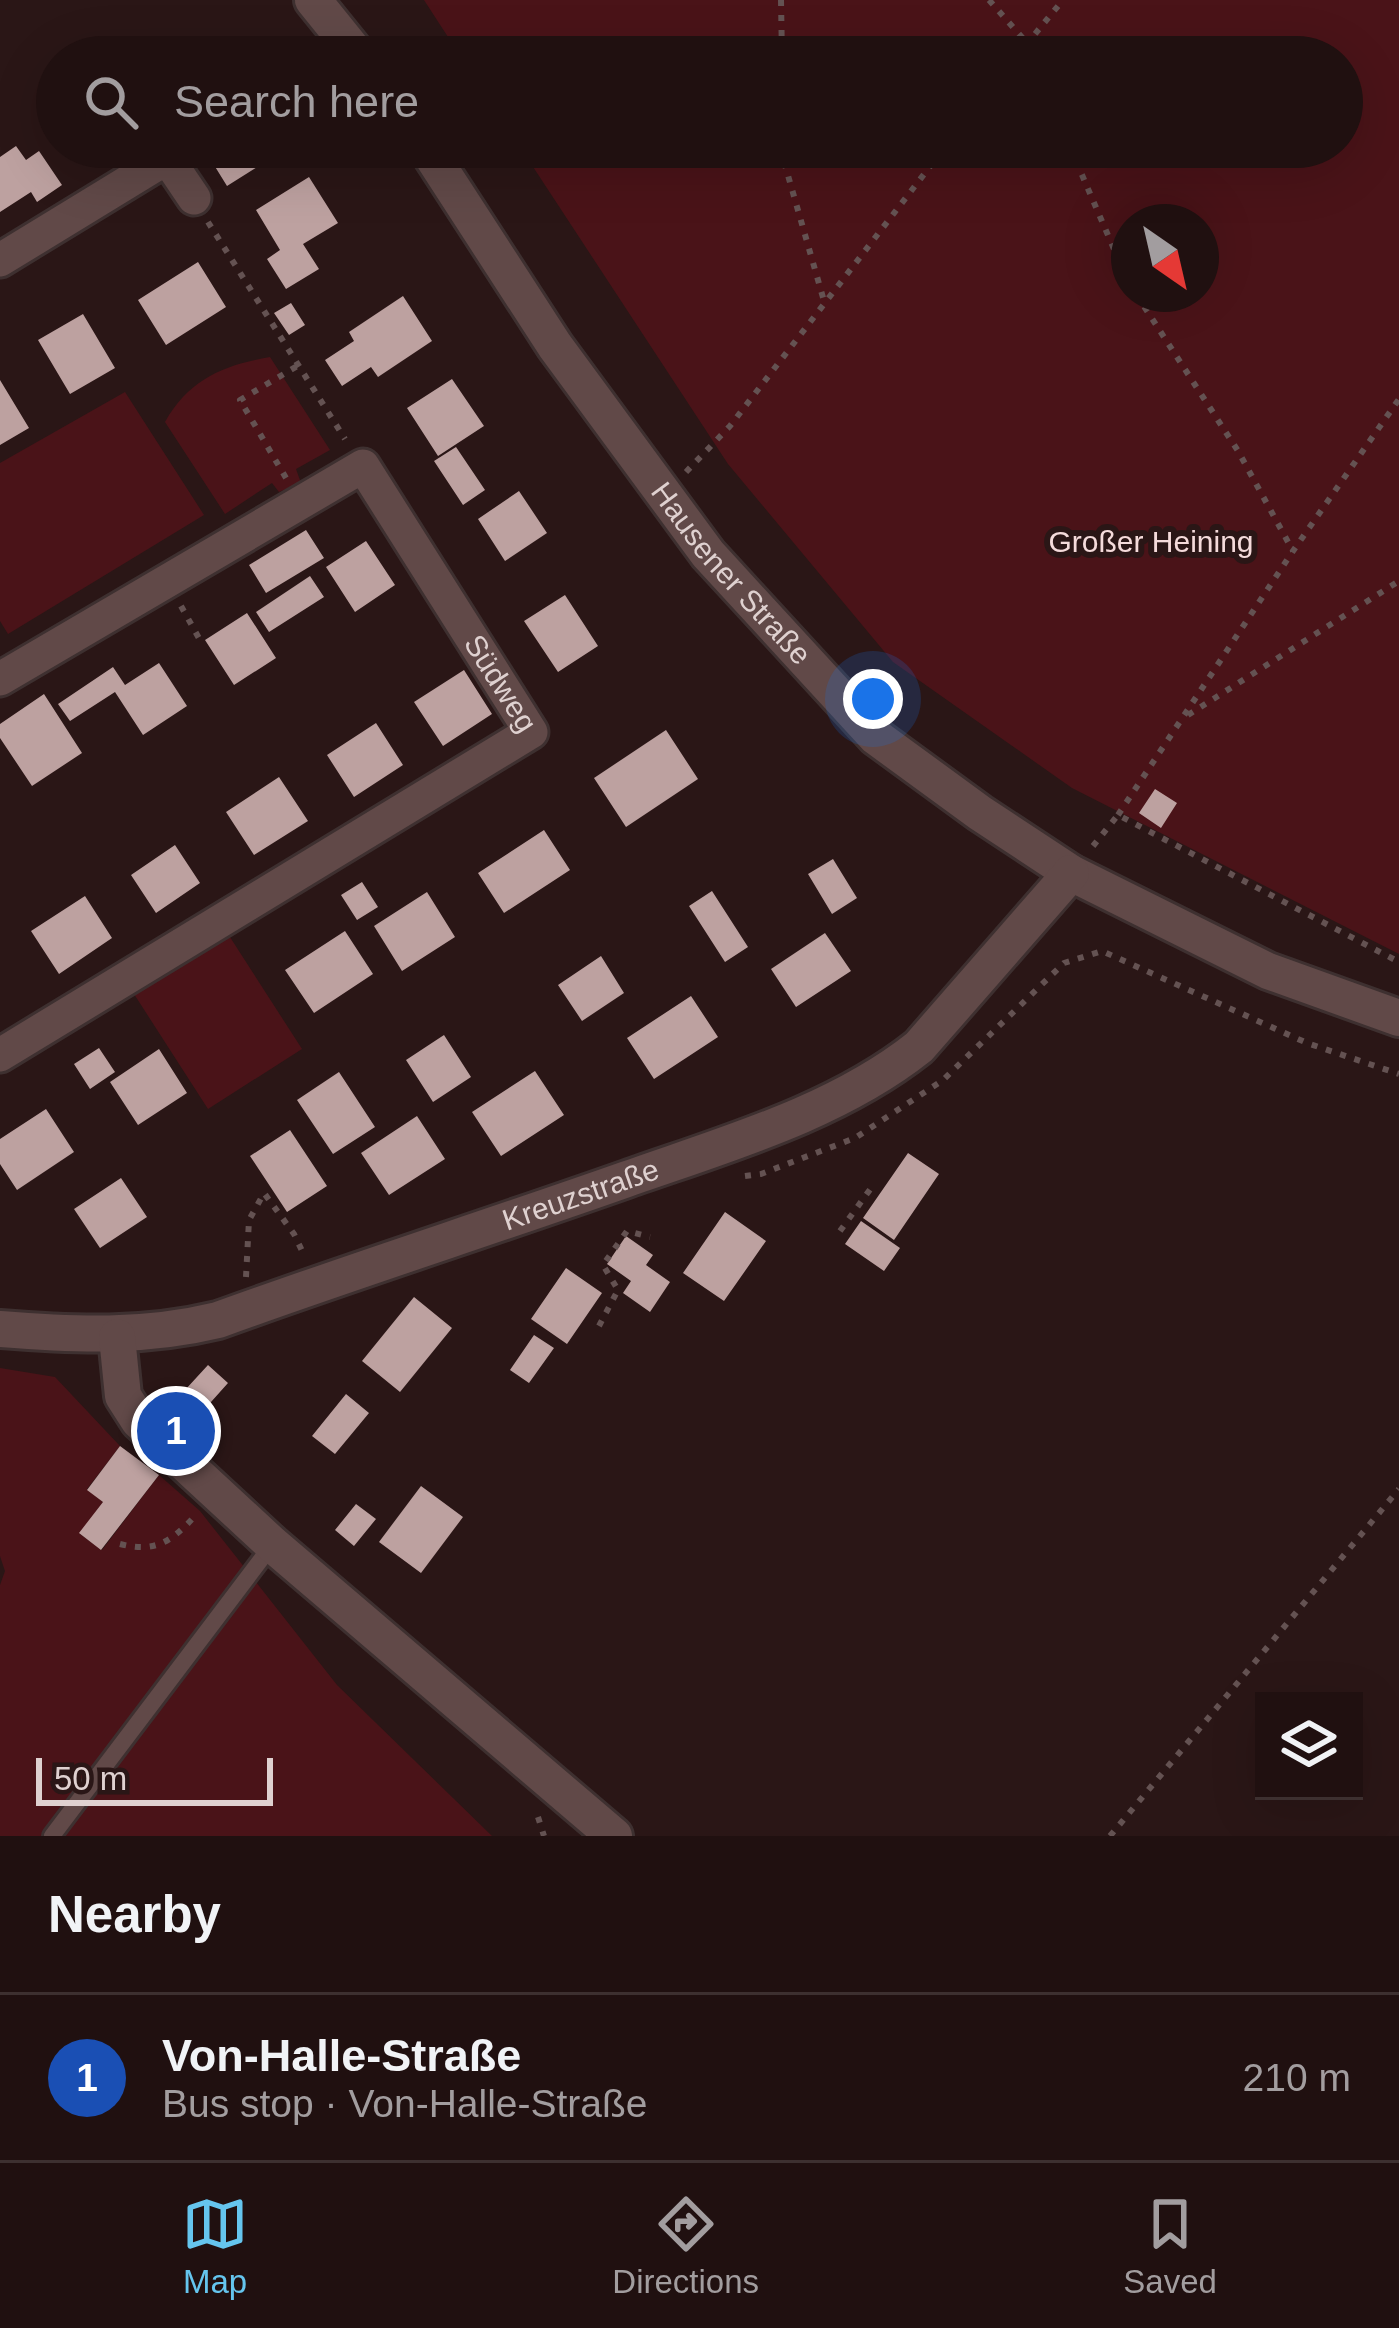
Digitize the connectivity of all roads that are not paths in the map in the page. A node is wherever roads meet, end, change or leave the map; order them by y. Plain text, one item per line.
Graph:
1 (313, 0) edge
2 (342, 36) edge
3 (151, 168) edge
4 (174, 168) edge
5 (440, 168) edge
6 (194, 199) road end
7 (0, 260) edge
8 (0, 679) edge
9 (1071, 873) junction
10 (1399, 1018) edge
11 (0, 1055) edge
12 (0, 1329) edge
13 (118, 1337) junction
14 (272, 1544) junction
15 (52, 1836) edge
16 (614, 1836) edge

1 - 2 street
3 - 7 street
4 - 6 street
5 - 9 street, Hausener Straße
8 - 11 street, Südweg
9 - 10 street, Hausener Straße
9 - 13 street, Kreuzstraße
12 - 13 street, Kreuzstraße
13 - 14 street
14 - 15 lane
14 - 16 street

